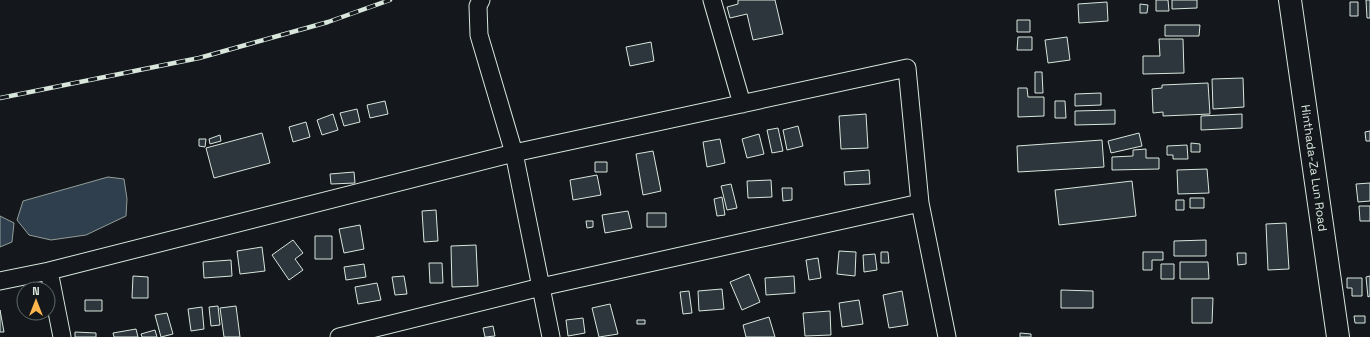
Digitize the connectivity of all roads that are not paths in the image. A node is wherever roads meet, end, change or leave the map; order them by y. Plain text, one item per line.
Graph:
1 (481, 0) edge
2 (712, 0) edge
3 (1290, 0) edge
4 (742, 104) junction
5 (514, 153) junction
6 (920, 203) junction
7 (49, 271) junction
8 (0, 281) edge
9 (541, 287) junction
10 (62, 337) edge
11 (340, 337) edge
12 (551, 337) edge
13 (947, 337) edge
14 (1338, 337) edge

1 - 5 street
2 - 4 street
3 - 14 main road, Hinthada-Za Lun Road
4 - 5 street
4 - 6 street
5 - 7 street
5 - 9 street
6 - 9 street
6 - 13 street
7 - 8 street
7 - 10 street
9 - 11 street
9 - 12 street

